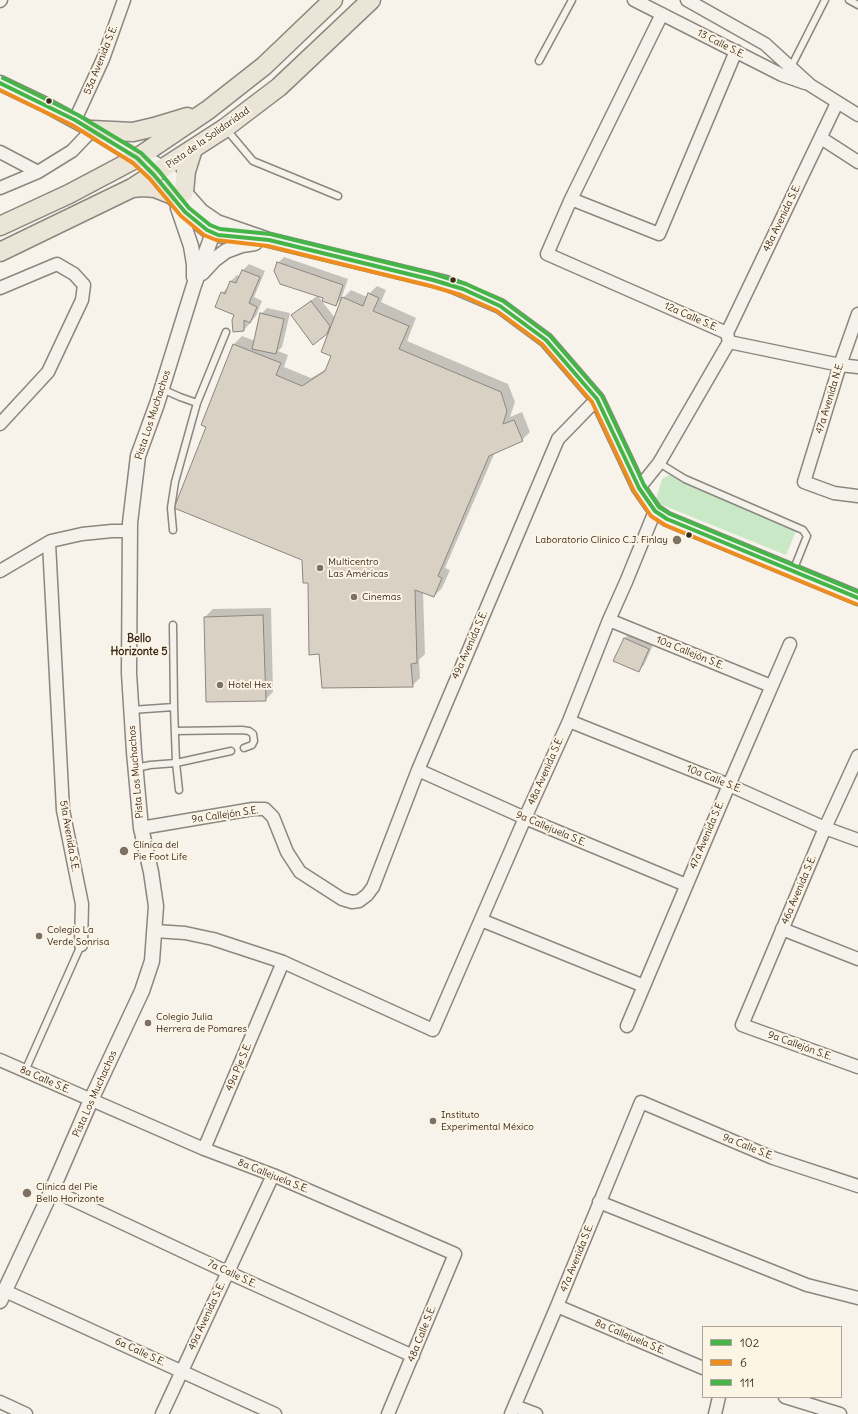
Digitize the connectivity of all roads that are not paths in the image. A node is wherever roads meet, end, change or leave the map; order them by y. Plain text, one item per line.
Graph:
1 (124, 0) edge
2 (333, 0) edge
3 (371, 0) edge
4 (572, 0) edge
5 (634, 0) edge
6 (687, 0) edge
7 (825, 0) edge
8 (849, 0) edge
9 (858, 5) edge
10 (662, 14) junction
11 (736, 51) junction
12 (540, 61) dead end
13 (791, 67) junction
14 (0, 83) edge
15 (810, 85) junction
16 (837, 103) junction
17 (208, 110) junction
18 (858, 115) edge
19 (75, 120) junction
20 (225, 128) junction
21 (92, 130) junction
22 (821, 138) junction
23 (193, 149) junction
24 (0, 152) edge
25 (137, 158) junction
26 (858, 162) edge
27 (38, 172) junction
28 (159, 172) junction
29 (0, 188) edge
30 (132, 188) junction
31 (177, 196) junction
32 (338, 196) dead end
33 (571, 199) junction
34 (0, 226) edge
35 (215, 228) junction
36 (269, 240) junction
37 (0, 252) edge
38 (194, 285) junction
39 (0, 288) edge
40 (858, 314) edge
41 (226, 332) dead end
42 (728, 337) junction
43 (840, 365) junction
44 (858, 367) edge
45 (162, 389) junction
46 (597, 399) junction
47 (197, 403) junction
48 (1, 421) edge
49 (658, 463) junction
50 (639, 488) junction
51 (858, 496) edge
52 (654, 511) junction
53 (130, 530) junction
54 (173, 530) dead end
55 (51, 541) junction
56 (0, 571) edge
57 (793, 571) junction
58 (858, 598) edge
59 (609, 620) junction
60 (173, 625) dead end
61 (790, 644) dead end
62 (771, 686) junction
63 (174, 707) junction
64 (131, 710) junction
65 (569, 721) junction
66 (175, 731) junction
67 (244, 748) dead end
68 (231, 751) dead end
69 (858, 756) edge
70 (176, 763) junction
71 (136, 768) junction
72 (418, 770) junction
73 (728, 784) junction
74 (179, 790) dead end
75 (525, 818) junction
76 (141, 828) junction
77 (826, 828) junction
78 (858, 840) edge
79 (686, 885) junction
80 (360, 901) joint
81 (482, 920) junction
82 (782, 929) junction
83 (155, 931) junction
84 (81, 945) joint
85 (858, 959) edge
86 (283, 962) junction
87 (644, 986) junction
88 (742, 1025) joint
89 (627, 1026) dead end
90 (0, 1060) edge
91 (858, 1067) edge
92 (25, 1072) junction
93 (91, 1100) junction
94 (640, 1102) joint
95 (204, 1149) junction
96 (273, 1175) junction
97 (858, 1186) edge
98 (52, 1190) junction
99 (599, 1202) junction
100 (455, 1254) joint
101 (227, 1272) junction
102 (2, 1296) edge
103 (858, 1298) edge
104 (557, 1306) junction
105 (413, 1356) junction
106 (702, 1368) edge
107 (182, 1371) junction
108 (719, 1398) edge
109 (788, 1398) edge
110 (0, 1402) edge
111 (513, 1410) edge
112 (827, 1412) edge
113 (26, 1414) edge
114 (162, 1414) edge
115 (275, 1414) edge
116 (388, 1414) edge
117 (536, 1414) edge
118 (715, 1414) edge
119 (840, 1414) edge

1 - 19 street, 53a Avenida S.E.
2 - 17 main road
3 - 20 main road, Pista de la Solidaridad
4 - 12 lane
5 - 10 street, 13 Calle S.E.
6 - 13 street, 13 Calle S.E.
7 - 13 lane
8 - 9 lane
10 - 11 street, 13 Calle S.E.
10 - 33 street
11 - 15 street, 13 Calle S.E.
11 - 33 street
13 - 15 street, 13 Calle S.E.
14 - 19 street
15 - 16 street, 13 Calle S.E.
16 - 18 street, 13 Calle S.E.
16 - 22 street, 48a Avenida S.E.
17 - 21 main road
17 - 25 main road
19 - 21 street
20 - 23 main road, Pista de la Solidaridad
20 - 32 lane
21 - 25 street
21 - 27 street
22 - 26 street
22 - 42 street, 48a Avenida S.E.
23 - 28 main road, Pista de la Solidaridad
23 - 31 main road
24 - 27 street
25 - 28 street
25 - 34 main road
27 - 29 street
28 - 30 main road, Pista de la Solidaridad
28 - 31 street
30 - 31 main road
30 - 37 main road, Pista de la Solidaridad
31 - 35 street
31 - 38 street
33 - 42 street, 12a Calle S.E.
35 - 36 street
35 - 38 street, Pista Los Muchachos
36 - 38 street
36 - 46 street
38 - 45 street, Pista Los Muchachos
39 - 48 street
40 - 43 street, 47a Avenida N.E.
41 - 47 lane
42 - 43 street, 12a Calle S.E.
42 - 49 street, 48a Avenida S.E.
43 - 44 street, 12a Calle S.E.
43 - 51 street, 47a Avenida N.E.
45 - 47 lane
45 - 53 street, Pista Los Muchachos
46 - 50 street
46 - 72 street, 49a Avenida S.E.
47 - 54 lane
49 - 50 street, 48a Avenida S.E.
49 - 57 lane
50 - 52 street
52 - 57 street
52 - 59 street, 48a Avenida S.E.
53 - 55 street
53 - 64 street, Pista Los Muchachos
55 - 56 street
55 - 84 street, 51a Avenida S.E.
57 - 58 street
59 - 62 street, 10a Callejón S.E.
59 - 65 street, 48a Avenida S.E.
60 - 63 lane
61 - 62 street, 47a Avenida S.E.
62 - 73 street, 47a Avenida S.E.
63 - 64 lane
63 - 66 lane
64 - 71 street, Pista Los Muchachos
65 - 73 street, 10a Calle S.E.
65 - 75 street, 48a Avenida S.E.
66 - 67 lane
66 - 70 lane
68 - 70 lane
69 - 77 street, 46a Avenida S.E.
70 - 71 lane
70 - 74 lane
71 - 76 street, Pista Los Muchachos
72 - 75 street, 9a Callejuela S.E.
72 - 80 street, 49a Avenida S.E.
73 - 77 street, 10a Calle S.E.
73 - 79 street, 47a Avenida S.E.
75 - 79 street, 9a Callejuela S.E.
75 - 81 street, 48a Avenida S.E.
76 - 80 street, 9a Callejón S.E.
76 - 83 street, Pista Los Muchachos
77 - 78 street, 10a Calle S.E.
77 - 82 street, 46a Avenida S.E.
79 - 87 street, 47a Avenida S.E.
81 - 86 street, 48a Avenida S.E.
81 - 87 street
82 - 85 street
82 - 88 street, 46a Avenida S.E.
83 - 86 street
83 - 93 street, Pista Los Muchachos
84 - 92 lane, 51a Avenida S.E.
86 - 95 street, 49a Pje S.E.
87 - 89 street, 47a Avenida S.E.
88 - 91 street, 9a Callejón S.E.
90 - 92 street, 8a Calle S.E.
92 - 93 street, 8a Calle S.E.
93 - 95 street, 8a Callejuela S.E.
93 - 98 street, Pista Los Muchachos
94 - 97 street, 9a Calle S.E.
94 - 99 street, 47a Avenida S.E.
95 - 96 street, 8a Callejuela S.E.
96 - 100 street, 8a Callejuela S.E.
96 - 101 street, 49a Avenida S.E.
98 - 101 street, 7a Calle S.E.
98 - 102 street, Pista Los Muchachos
99 - 103 street
99 - 104 street, 47a Avenida S.E.
100 - 105 street, 48a Calle S.E.
101 - 105 street, 7a Calle S.E.
101 - 107 street, 49a Avenida S.E.
102 - 107 street, 6a Calle S.E.
104 - 106 street, 8a Callejuela S.E.
104 - 111 street, 47a Avenida S.E.
105 - 116 street, 48a Calle S.E.
107 - 114 street, 49a Avenida S.E.
107 - 115 street, 6a Calle S.E.
108 - 118 street
109 - 112 street
110 - 113 street
111 - 117 street
112 - 119 street

